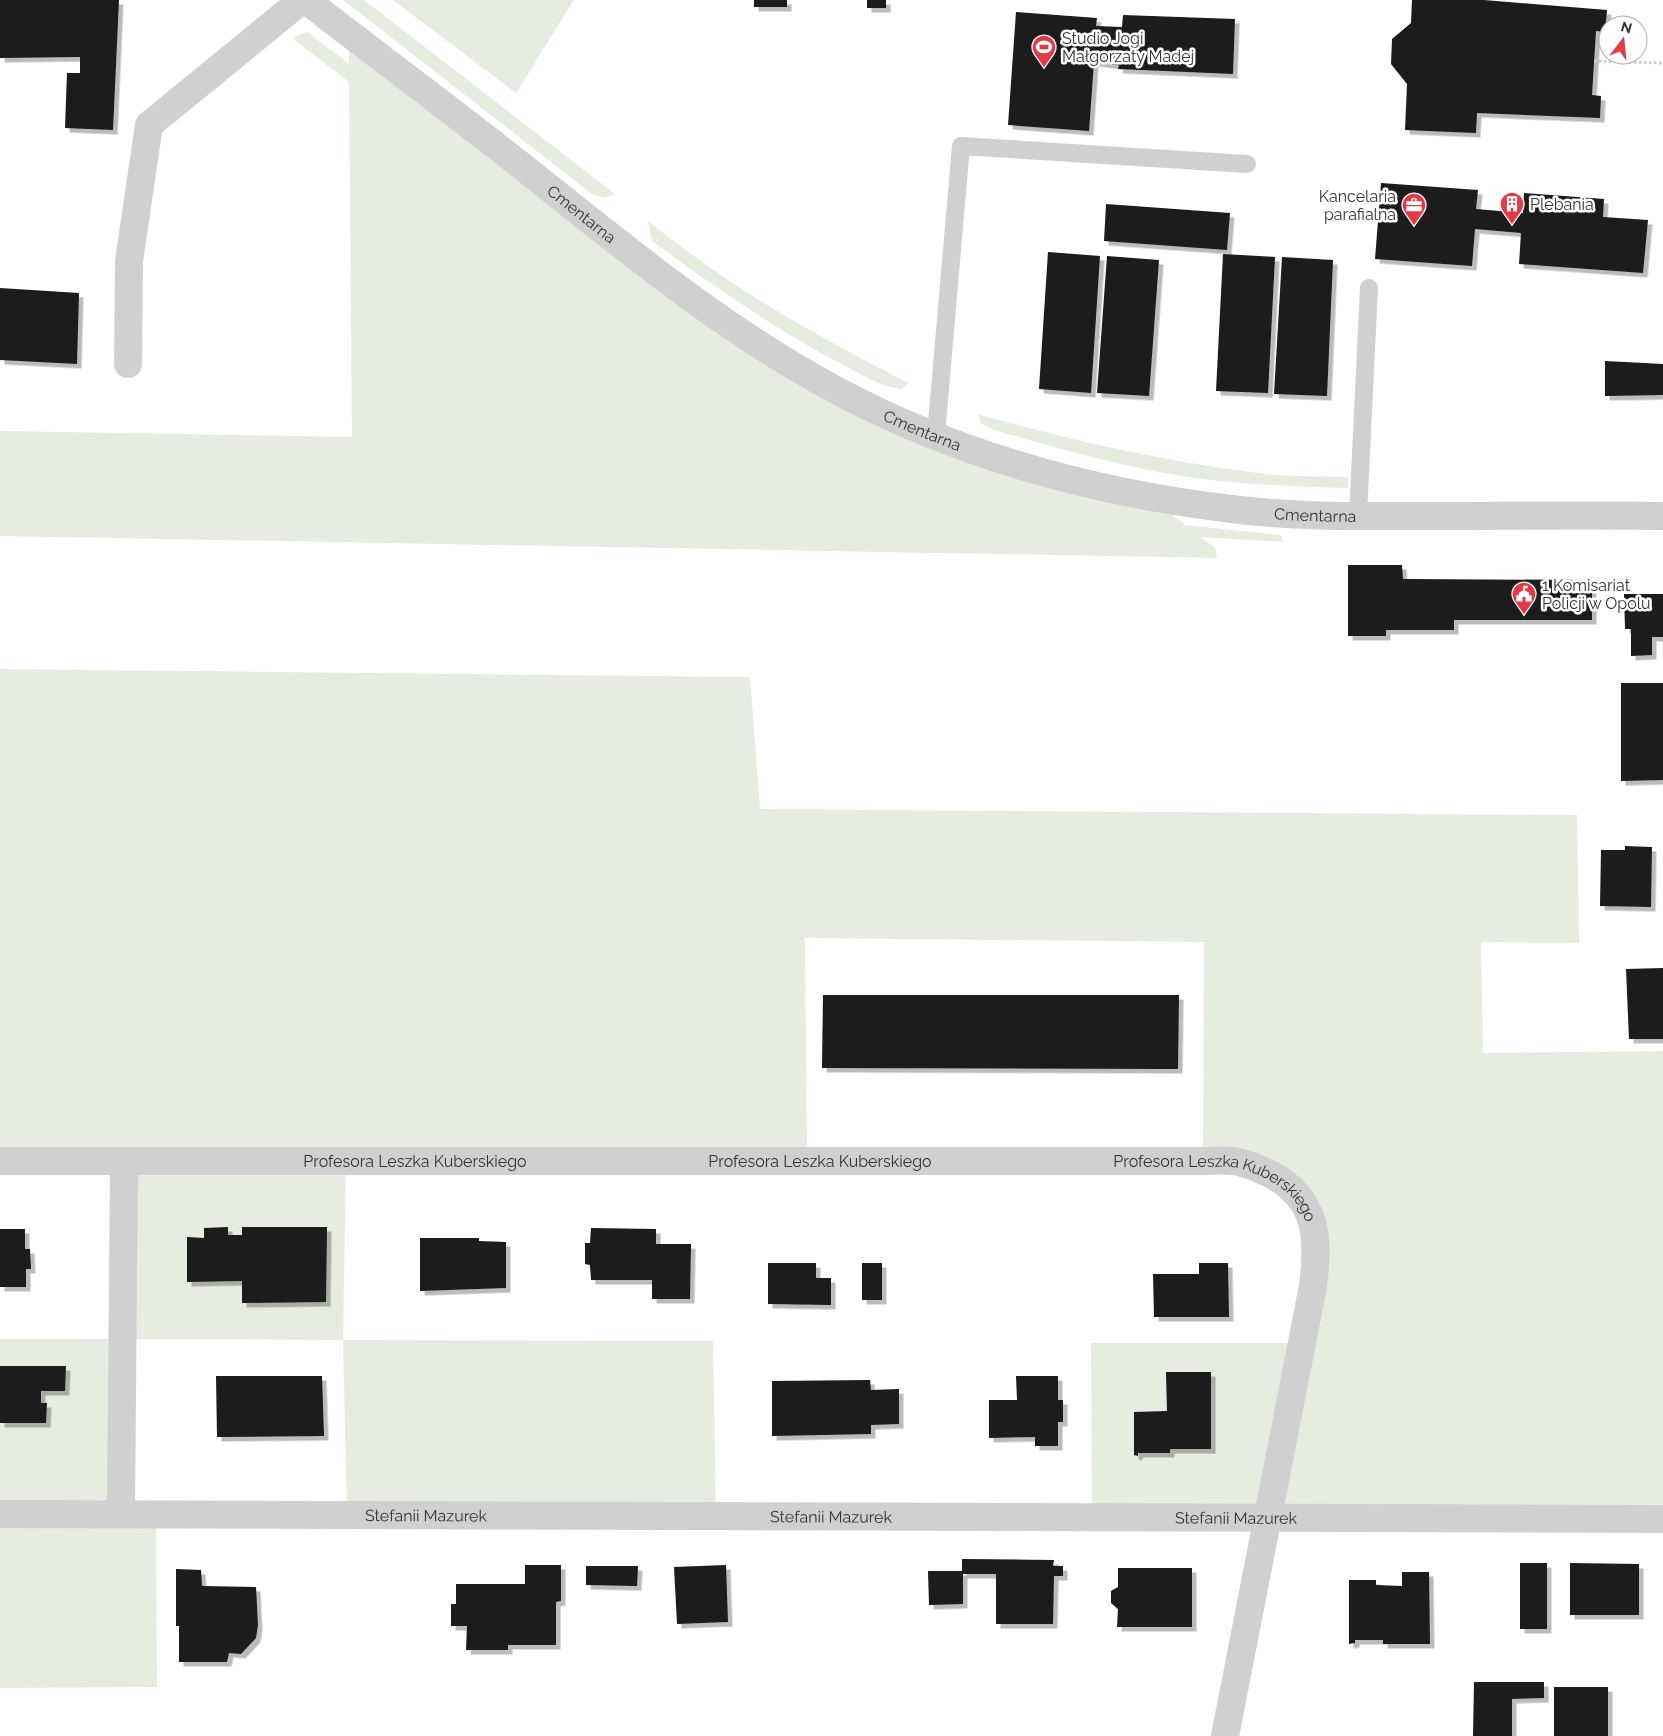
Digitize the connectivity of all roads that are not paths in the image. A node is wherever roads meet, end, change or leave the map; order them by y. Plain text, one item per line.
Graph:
1 (302, 0) edge
2 (306, 0) edge
3 (1247, 164) dead end
4 (1369, 288) dead end
5 (128, 364) dead end
6 (936, 435) junction
7 (1358, 516) junction
8 (1663, 516) edge
9 (0, 1161) edge
10 (124, 1161) junction
11 (0, 1514) edge
12 (122, 1514) junction
13 (1268, 1518) junction
14 (1663, 1519) edge
15 (1225, 1736) edge

1 - 5 street
2 - 6 street, Cmentarna
3 - 6 lane
4 - 7 lane
6 - 7 street, Cmentarna
7 - 8 street, Cmentarna
9 - 10 street, Profesora Leszka Kuberskiego
10 - 12 street
10 - 13 street, Profesora Leszka Kuberskiego
11 - 12 street, Stefanii Mazurek
12 - 13 street, Stefanii Mazurek
13 - 14 street, Stefanii Mazurek
13 - 15 street, Profesora Leszka Kuberskiego

